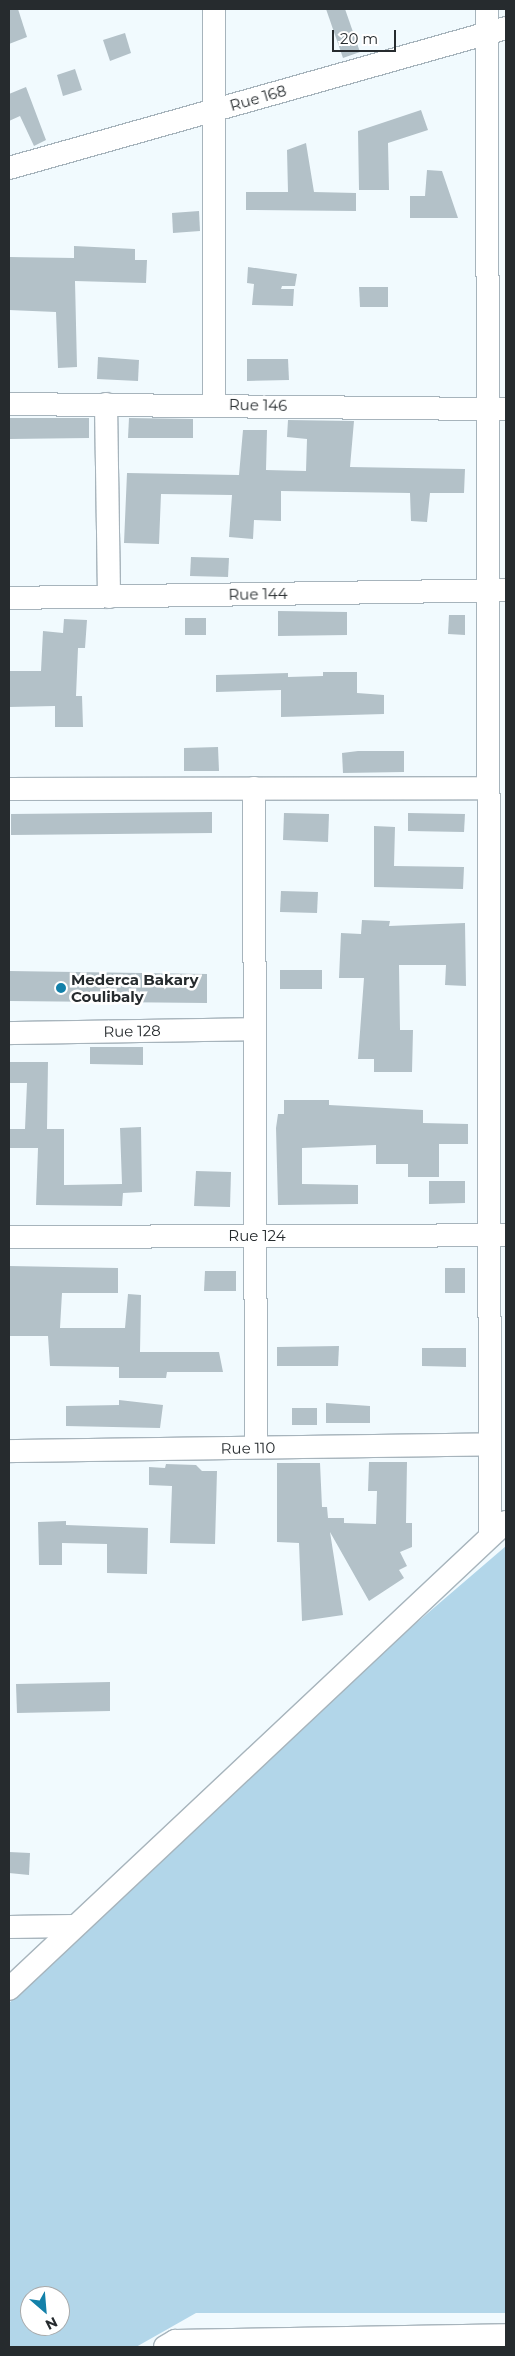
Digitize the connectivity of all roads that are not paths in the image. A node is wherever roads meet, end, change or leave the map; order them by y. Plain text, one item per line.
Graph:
1 (214, 9) edge
2 (487, 9) edge
3 (497, 31) edge
4 (215, 110) junction
5 (9, 168) edge
6 (9, 404) edge
7 (106, 404) junction
8 (214, 404) junction
9 (497, 409) edge
10 (497, 590) edge
11 (109, 597) junction
12 (9, 598) edge
13 (254, 788) junction
14 (487, 788) junction
15 (9, 789) edge
16 (255, 1029) junction
17 (9, 1033) edge
18 (497, 1037) edge
19 (497, 1235) edge
20 (255, 1236) junction
21 (9, 1237) edge
22 (488, 1444) junction
23 (256, 1448) junction
24 (9, 1451) edge
25 (498, 1529) edge
26 (74, 1926) junction
27 (9, 1927) edge
28 (9, 1989) edge
29 (500, 2339) edge
30 (172, 2345) edge

1 - 4 street
2 - 3 street
3 - 4 street, Rue 168
3 - 9 street
4 - 5 street, Rue 168
4 - 8 street
6 - 7 street, Rue 146
7 - 8 street, Rue 146
7 - 11 street
8 - 9 street, Rue 146
9 - 10 street
10 - 11 street, Rue 144
10 - 14 street
11 - 12 street, Rue 144
13 - 14 street
13 - 15 street
13 - 16 street
14 - 18 street
16 - 17 street, Rue 128
16 - 20 street
18 - 19 street
19 - 20 street, Rue 124
19 - 22 street
20 - 21 street, Rue 124
20 - 23 street
22 - 23 street, Rue 110
22 - 25 street
23 - 24 street, Rue 110
25 - 26 street
26 - 27 street
26 - 28 street
29 - 30 street

